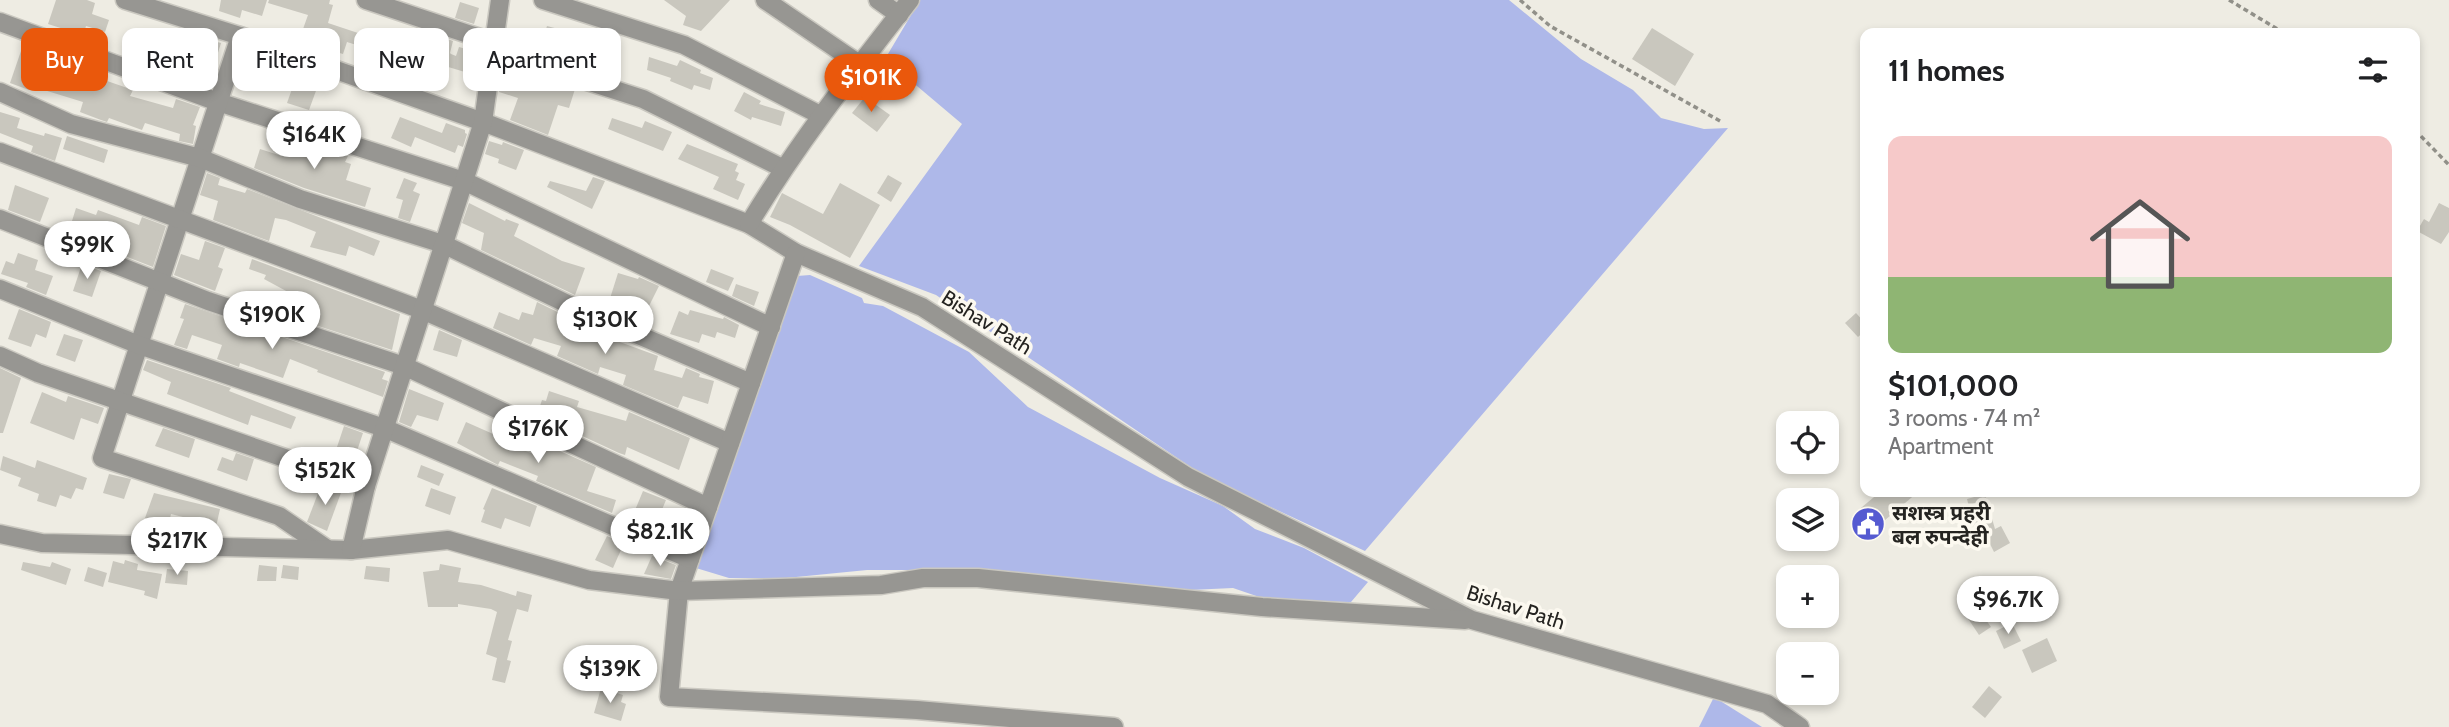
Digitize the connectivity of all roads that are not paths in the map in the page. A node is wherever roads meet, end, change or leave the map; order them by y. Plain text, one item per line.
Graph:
1 (125, 0) edge
2 (366, 0) edge
3 (500, 0) edge
4 (543, 0) edge
5 (765, 0) edge
6 (878, 0) edge
7 (911, 0) edge
8 (899, 15) junction
9 (0, 22) edge
10 (496, 28) edge
11 (232, 33) edge
12 (463, 36) edge
13 (232, 60) edge
14 (859, 64) junction
15 (340, 72) edge
16 (487, 91) edge
17 (620, 91) edge
18 (0, 92) edge
19 (218, 102) junction
20 (820, 115) junction
21 (482, 122) junction
22 (0, 152) edge
23 (200, 158) junction
24 (782, 168) junction
25 (464, 181) junction
26 (0, 219) edge
27 (180, 220) junction
28 (749, 223) junction
29 (443, 244) junction
30 (796, 253) junction
31 (160, 281) junction
32 (0, 289) edge
33 (422, 310) junction
34 (771, 327) junction
35 (139, 345) junction
36 (0, 356) edge
37 (404, 366) junction
38 (751, 383) junction
39 (121, 400) junction
40 (384, 428) junction
41 (730, 443) junction
42 (366, 486) junction
43 (708, 507) junction
44 (0, 534) edge
45 (327, 549) junction
46 (351, 550) junction
47 (690, 559) junction
48 (679, 591) junction
49 (1472, 620) junction
50 (1114, 727) edge
51 (1800, 727) edge

1 - 11 street, Bishav Path
2 - 12 street
3 - 10 street
4 - 20 street
5 - 14 street
6 - 8 street
7 - 8 street
8 - 14 street
9 - 19 street
13 - 19 street
14 - 20 street
15 - 21 street, Bishav Path
16 - 21 street
17 - 24 street
18 - 23 street
19 - 23 street
19 - 25 street
20 - 24 street
21 - 25 street
21 - 28 street, Bishav Path
22 - 27 street
23 - 27 street
23 - 29 street
24 - 28 street
25 - 29 street
25 - 34 street
26 - 31 street
27 - 31 street
27 - 33 street
28 - 30 street, Bishav Path
29 - 33 street
29 - 38 street
30 - 34 street
30 - 49 street, Bishav Path
31 - 35 street
31 - 37 street
32 - 35 street
33 - 37 street
33 - 41 street
34 - 38 street
35 - 39 street
35 - 40 street
36 - 39 street
37 - 40 street
37 - 43 street
38 - 41 street
39 - 42 street
39 - 45 street
40 - 42 street
40 - 47 street
41 - 43 street
42 - 46 street
43 - 47 street
44 - 45 street
45 - 46 street
46 - 48 street
47 - 48 street
48 - 49 street
48 - 50 street
49 - 51 street, Bishav Path

